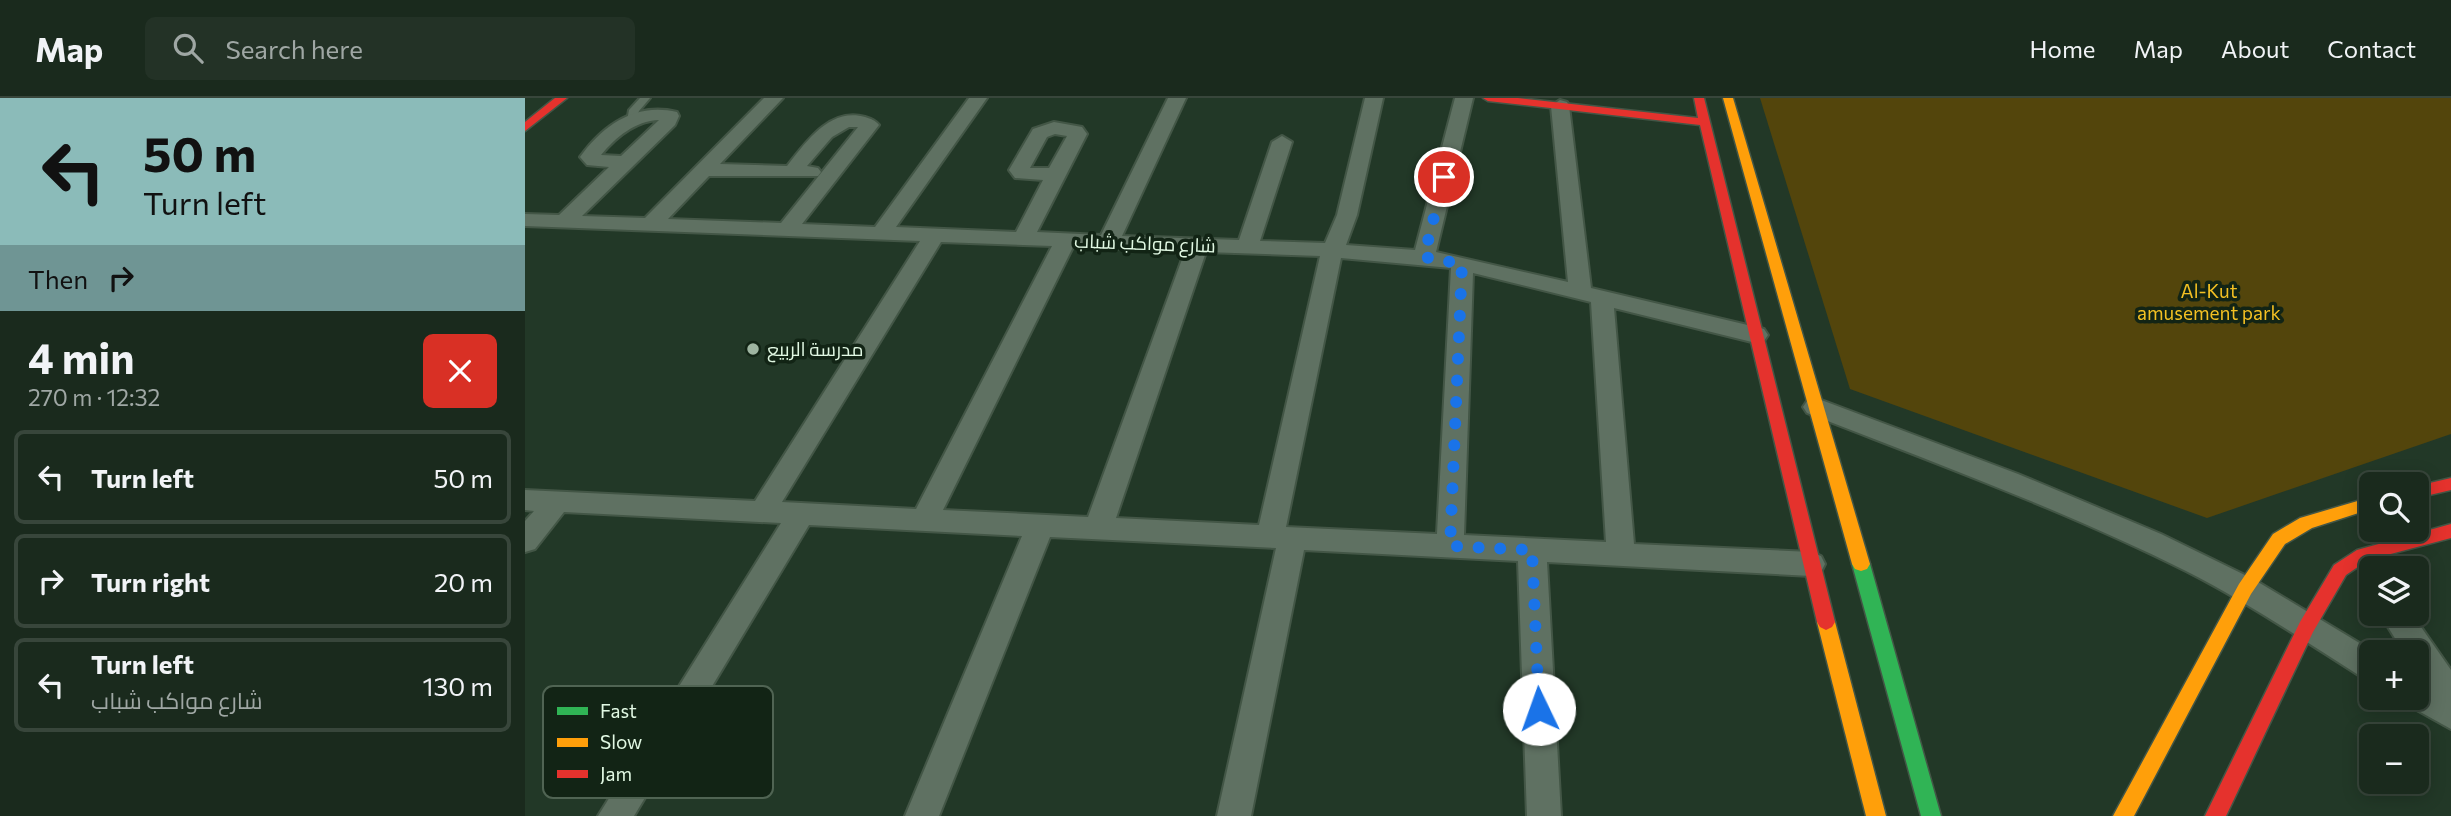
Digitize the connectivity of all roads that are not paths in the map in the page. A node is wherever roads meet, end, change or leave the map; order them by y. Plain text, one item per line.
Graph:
1 (536, 98) edge
2 (562, 98) edge
3 (645, 98) edge
4 (774, 98) edge
5 (978, 98) edge
6 (1177, 98) edge
7 (1374, 98) edge
8 (1464, 98) edge
9 (1487, 98) edge
10 (1728, 98) edge
11 (1678, 101) dead end
12 (1700, 101) edge
13 (1560, 106) junction
14 (525, 107) edge
15 (631, 119) junction
16 (1705, 122) junction
17 (525, 128) edge
18 (1282, 142) dead end
19 (625, 162) junction
20 (704, 170) junction
21 (793, 172) junction
22 (833, 172) junction
23 (1056, 174) dead end
24 (525, 219) edge
25 (565, 221) junction
26 (651, 224) junction
27 (787, 229) junction
28 (881, 233) junction
29 (934, 235) junction
30 (1023, 238) junction
31 (1066, 240) junction
32 (1109, 241) junction
33 (1198, 245) junction
34 (1247, 247) junction
35 (1335, 251) junction
36 (1424, 257) junction
37 (1462, 264) junction
38 (1591, 295) junction
39 (1756, 335) junction
40 (1816, 407) junction
41 (2451, 484) edge
42 (2429, 489) edge
43 (525, 500) edge
44 (557, 502) junction
45 (2359, 507) edge
46 (762, 512) junction
47 (801, 514) junction
48 (924, 520) junction
49 (1040, 526) junction
50 (1098, 528) junction
51 (2451, 531) edge
52 (1281, 538) junction
53 (525, 541) edge
54 (1450, 546) junction
55 (1532, 550) junction
56 (1621, 554) junction
57 (2385, 556) edge
58 (1811, 564) junction
59 (2359, 564) edge
60 (2245, 589) junction
61 (2306, 626) junction
62 (2401, 626) edge
63 (2359, 659) edge
64 (695, 686) edge
65 (2437, 697) edge
66 (626, 798) edge
67 (2228, 811) edge
68 (615, 816) edge
69 (922, 816) edge
70 (1234, 816) edge
71 (1544, 816) edge
72 (1876, 816) edge
73 (1931, 816) edge
74 (2123, 816) edge

1 - 14 street
2 - 17 street
3 - 15 lane
4 - 20 street
5 - 28 street
6 - 32 street
7 - 35 street
8 - 36 street
9 - 13 street
10 - 40 street
11 - 12 street
12 - 16 street
13 - 16 street
13 - 38 street
15 - 19 street
15 - 19 street
16 - 39 street
18 - 34 street
19 - 25 street
20 - 21 street
20 - 26 street
21 - 22 street
21 - 22 street
22 - 27 street
23 - 30 street
24 - 25 street, شارع مواكب شباب
25 - 26 street, شارع مواكب شباب
26 - 27 street, شارع مواكب شباب
27 - 28 street, شارع مواكب شباب
28 - 29 street, شارع مواكب شباب
29 - 30 street, شارع مواكب شباب
29 - 46 street
30 - 31 street, شارع مواكب شباب
31 - 32 street, شارع مواكب شباب
31 - 48 street
32 - 33 street, شارع مواكب شباب
33 - 34 street, شارع مواكب شباب
33 - 50 street
34 - 35 street, شارع مواكب شباب
35 - 36 street, شارع مواكب شباب
35 - 52 street
36 - 37 street, شارع مواكب شباب
37 - 38 street, شارع مواكب شباب
37 - 54 street
38 - 39 street, شارع مواكب شباب
38 - 56 street
39 - 58 street
40 - 60 street
40 - 73 street
41 - 42 street
43 - 44 street
44 - 46 street
44 - 53 street
45 - 60 street
46 - 47 street
47 - 48 street
47 - 64 street
48 - 49 street
49 - 50 street
49 - 69 street
50 - 52 street
51 - 57 street
52 - 54 street
52 - 70 street
54 - 55 street
55 - 56 street
55 - 71 street
56 - 58 street
58 - 72 street
59 - 61 street
60 - 61 street
60 - 74 street
61 - 63 street
61 - 67 street
62 - 65 street
66 - 68 street

